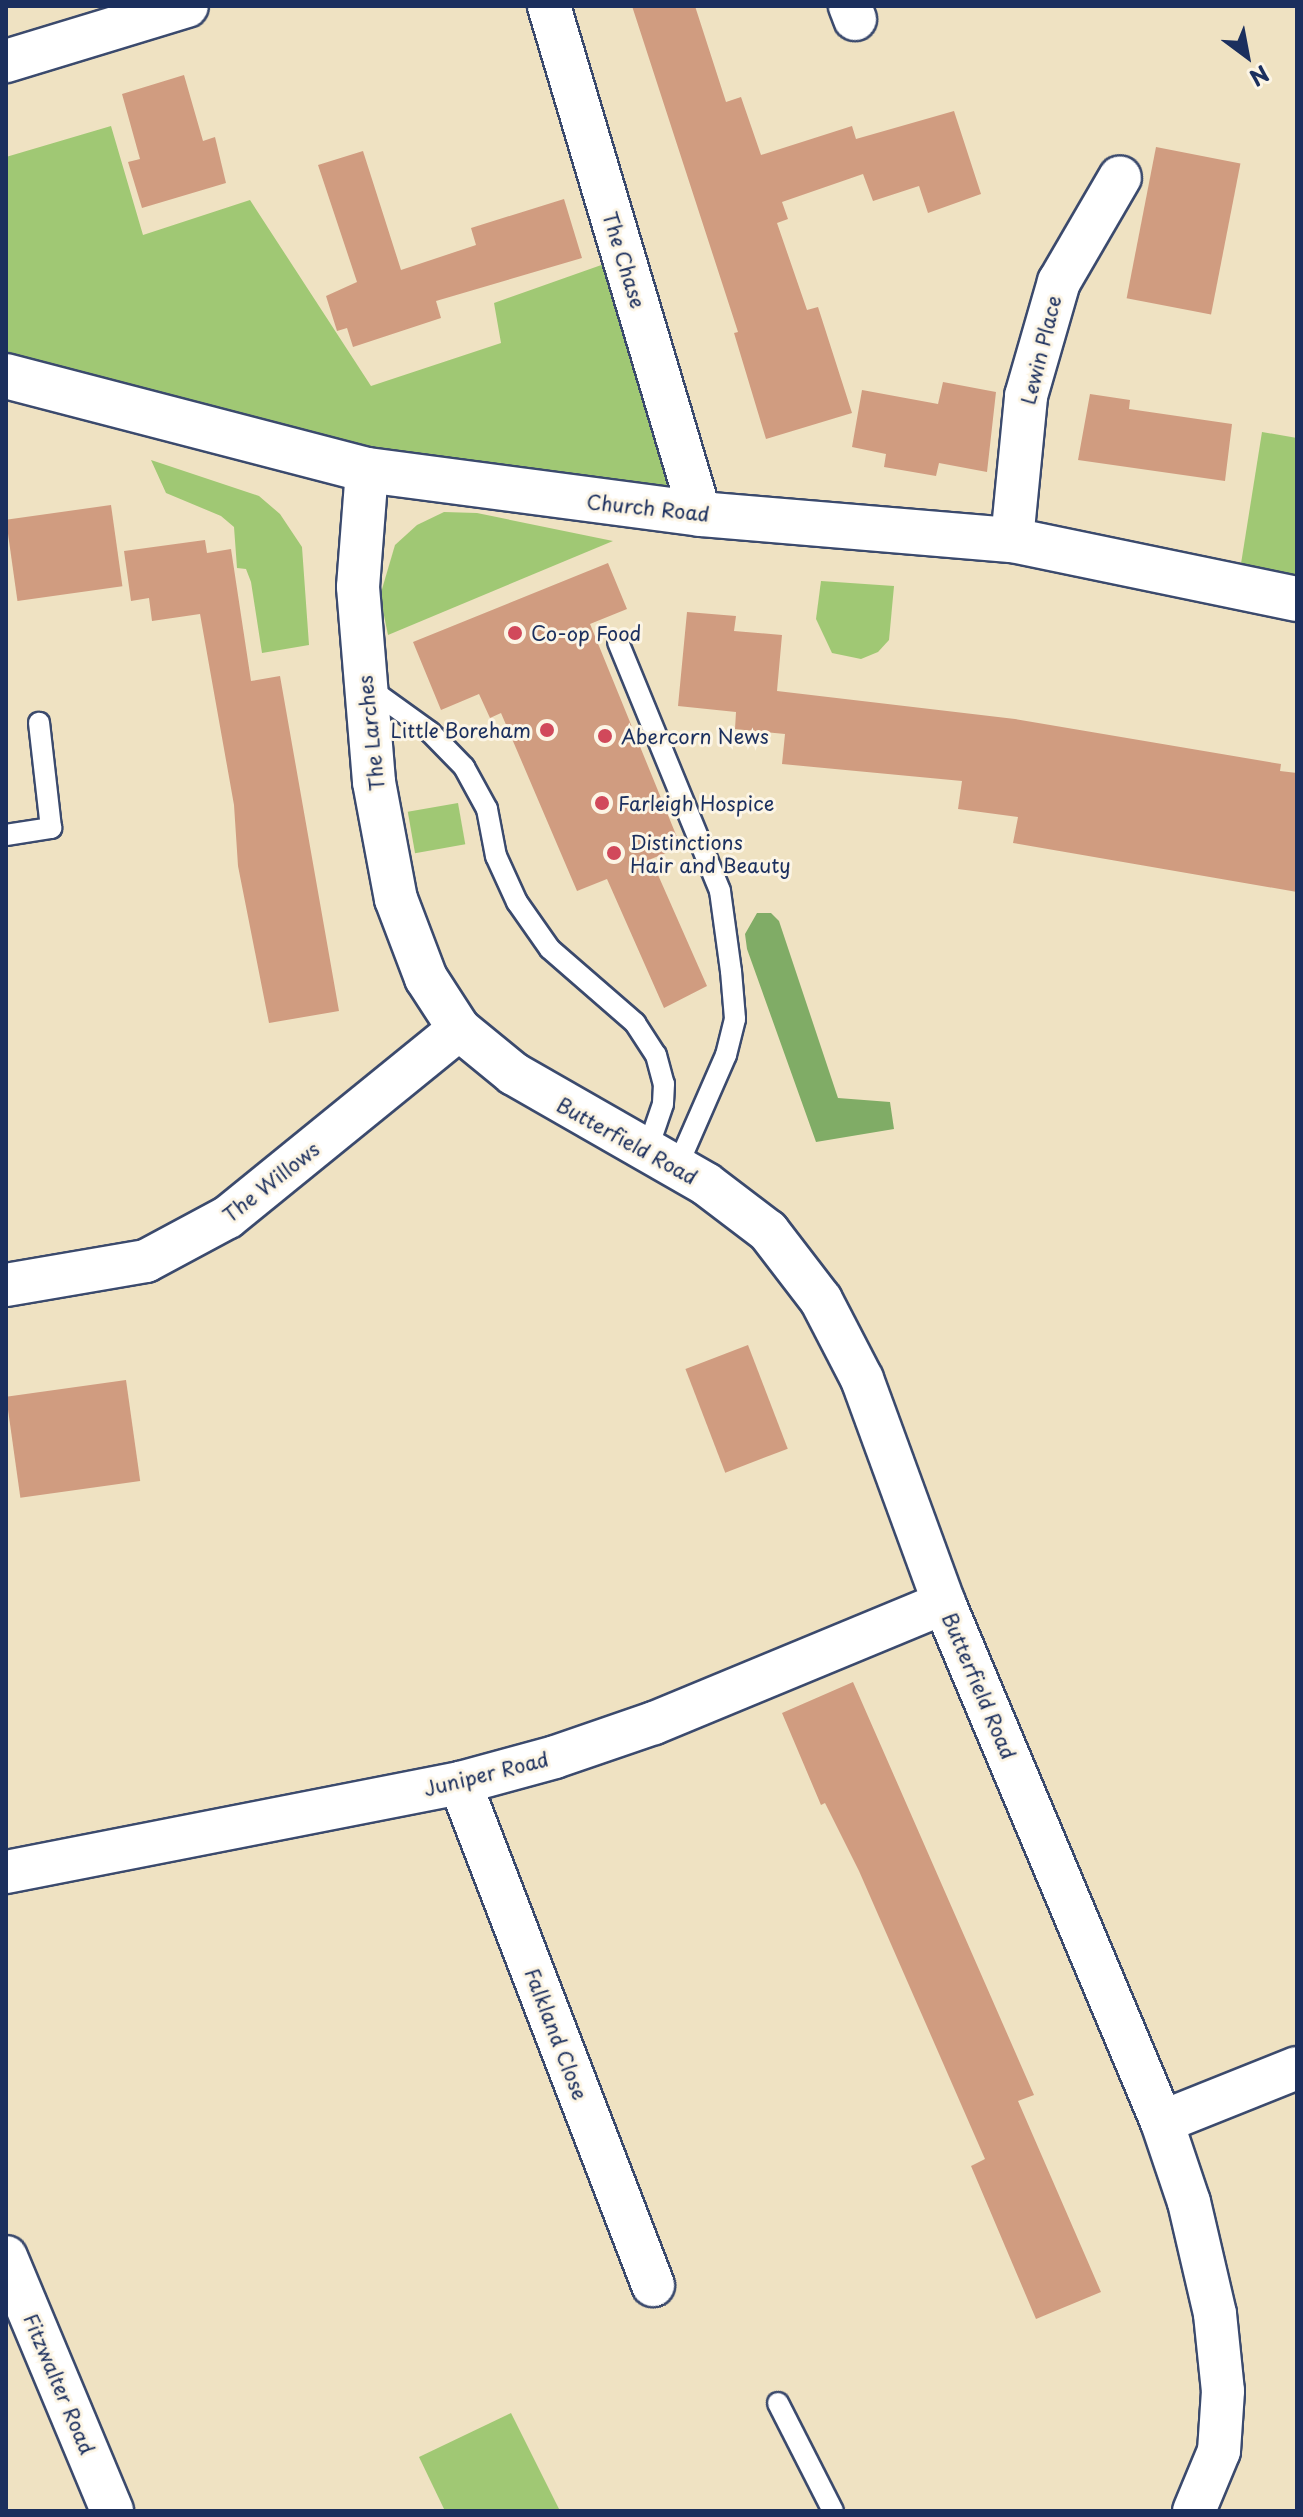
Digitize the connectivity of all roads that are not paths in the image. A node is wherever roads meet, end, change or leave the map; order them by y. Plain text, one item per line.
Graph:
1 (187, 6) edge
2 (549, 6) edge
3 (6, 61) edge
4 (1120, 177) dead end
5 (6, 376) edge
6 (367, 470) junction
7 (700, 514) junction
8 (1012, 540) junction
9 (1297, 599) edge
10 (618, 642) dead end
11 (369, 688) junction
12 (39, 723) dead end
13 (6, 835) edge
14 (459, 1029) junction
15 (662, 1159) junction
16 (6, 1285) edge
17 (944, 1603) junction
18 (460, 1783) junction
19 (6, 1872) edge
20 (1297, 2068) edge
21 (1162, 2122) junction
22 (6, 2257) edge
23 (653, 2285) dead end
24 (778, 2403) dead end
25 (112, 2511) edge
26 (833, 2511) edge
27 (1194, 2511) edge

1 - 3 street
2 - 7 street, The Chase
4 - 8 street, Lewin Place
5 - 6 street, Church Road
6 - 7 street, Church Road
6 - 11 street, The Larches
7 - 8 street, Church Road
8 - 9 street, Church Road
10 - 15 lane
11 - 14 street, The Larches
11 - 15 lane
12 - 13 lane
14 - 15 street, Butterfield Road
14 - 16 street, The Willows
15 - 17 street, Butterfield Road
17 - 18 street, Juniper Road
17 - 21 street, Butterfield Road
18 - 19 street, Juniper Road
18 - 23 street, Falkland Close
20 - 21 street
21 - 27 street, Butterfield Road
22 - 25 street, Fitzwalter Road
24 - 26 lane

